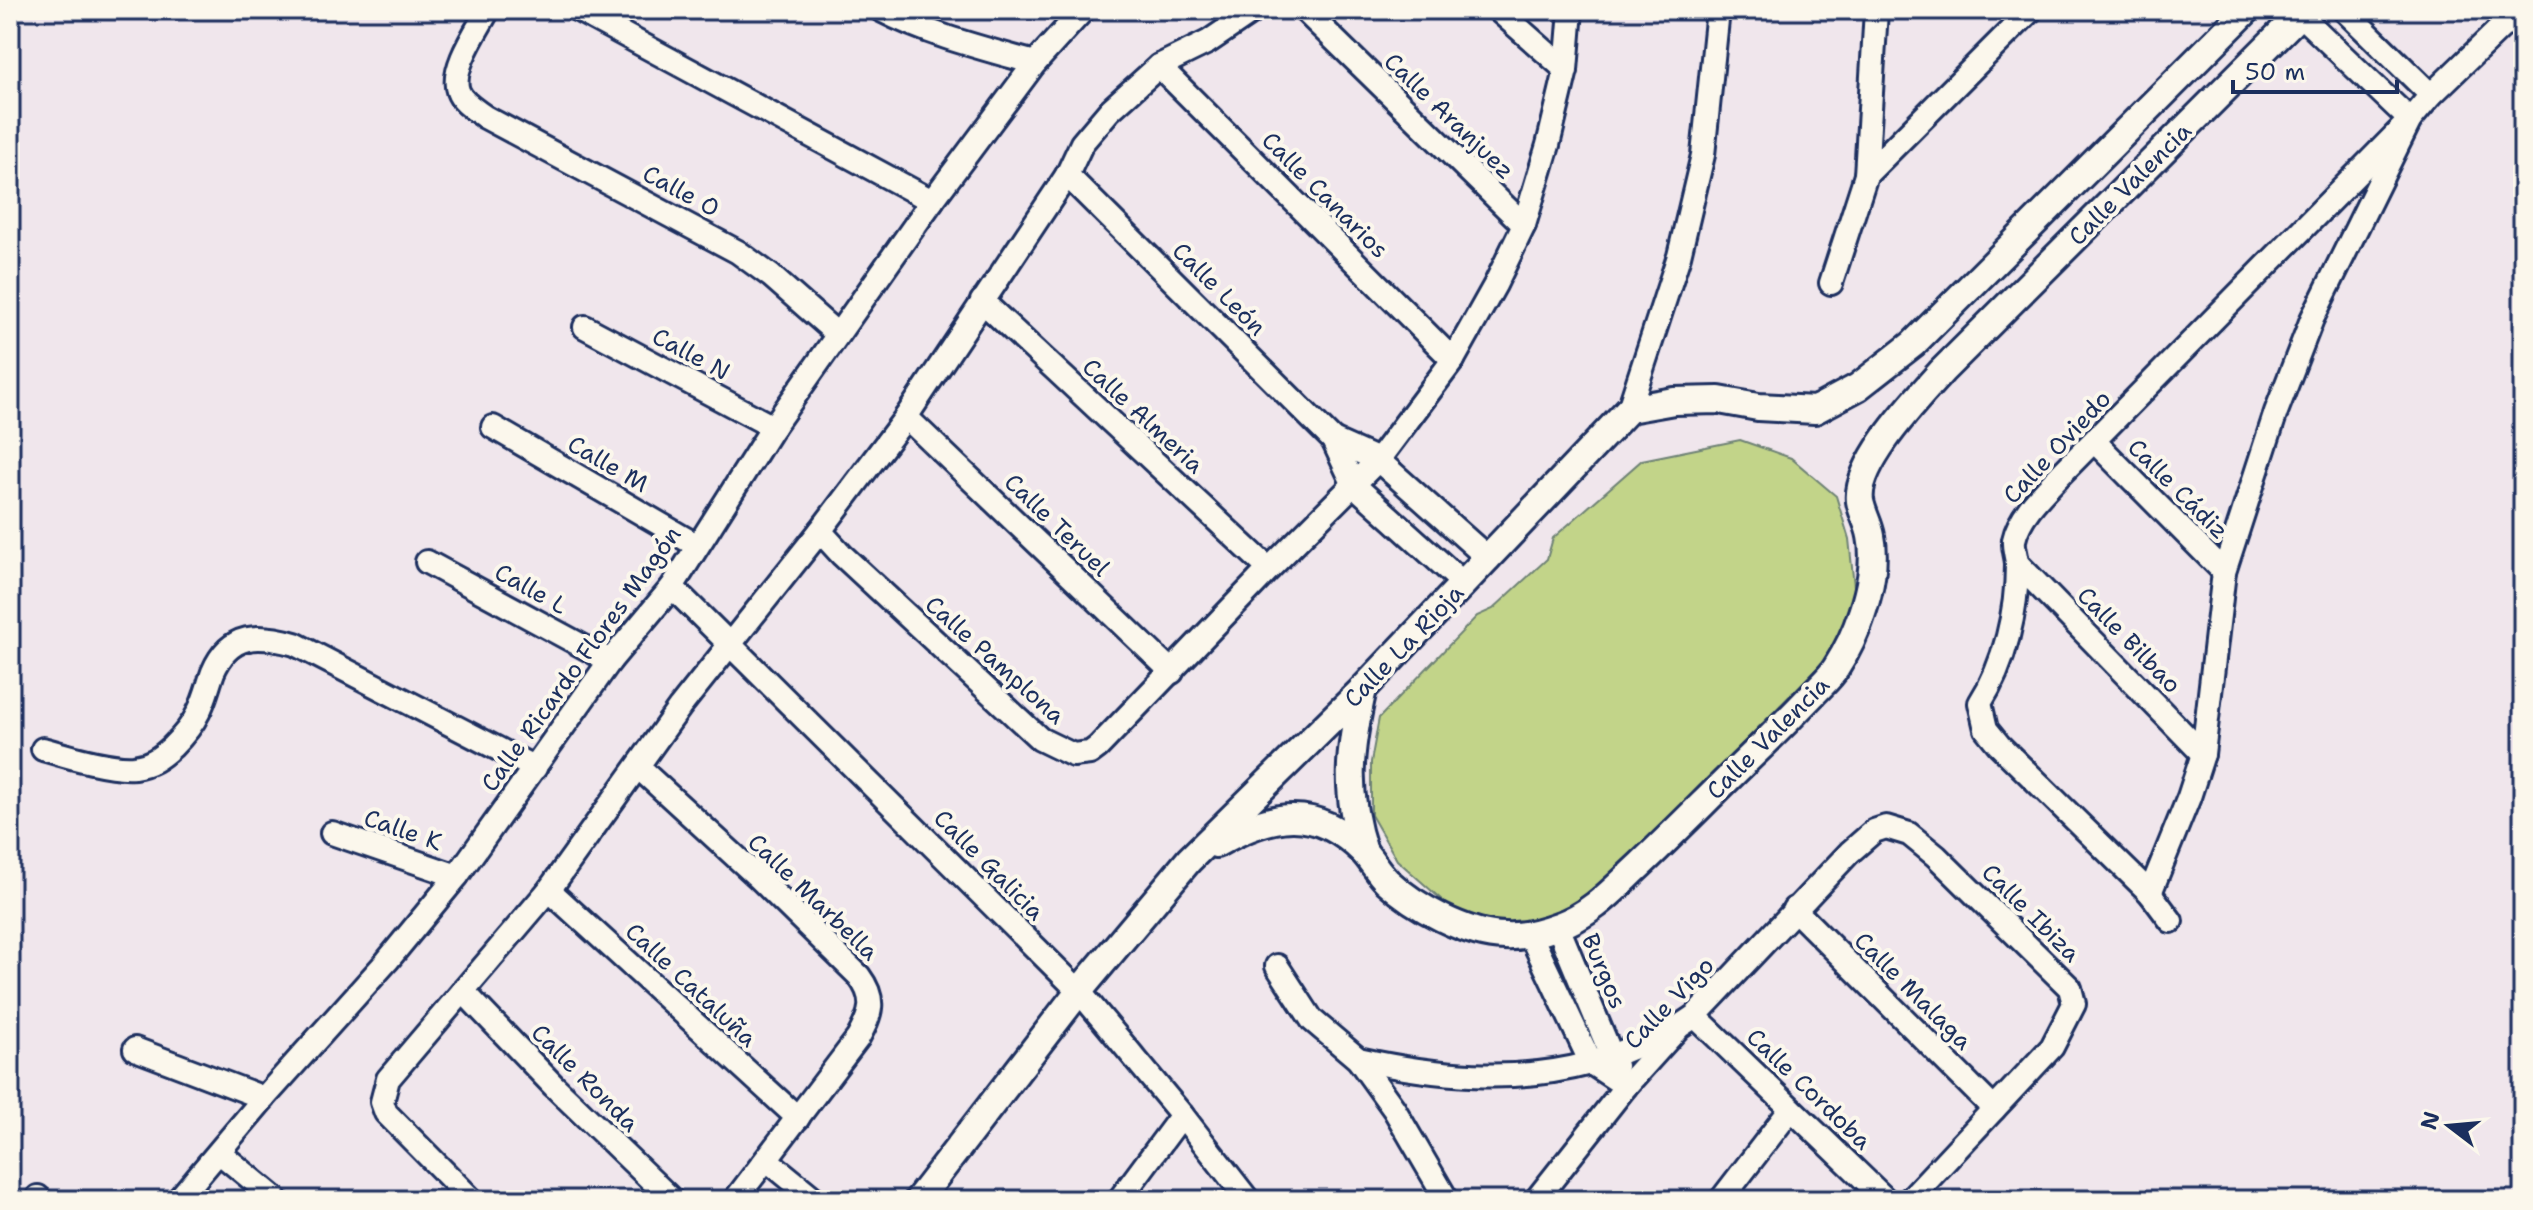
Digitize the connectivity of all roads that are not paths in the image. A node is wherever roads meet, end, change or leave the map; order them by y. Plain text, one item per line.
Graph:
1 (488, 10) edge
2 (578, 10) edge
3 (881, 10) edge
4 (1255, 10) edge
5 (1304, 10) edge
6 (1498, 10) edge
7 (1571, 10) edge
8 (1718, 10) edge
9 (1876, 10) edge
10 (2247, 10) edge
11 (2344, 10) edge
12 (2519, 10) edge
13 (1083, 11) edge
14 (2025, 12) edge
15 (2299, 12) edge
16 (1035, 63) junction
17 (1159, 66) junction
18 (1566, 70) junction
19 (2431, 95) junction
20 (2410, 120) junction
21 (1067, 175) junction
22 (1866, 175) junction
23 (932, 201) junction
24 (1524, 225) junction
25 (1831, 283) dead end
26 (982, 301) junction
27 (585, 327) dead end
28 (837, 334) junction
29 (1913, 344) junction
30 (1453, 360) junction
31 (1942, 371) junction
32 (1629, 409) junction
33 (906, 417) junction
34 (493, 427) dead end
35 (773, 427) junction
36 (1333, 440) junction
37 (2095, 442) junction
38 (1378, 460) junction
39 (1354, 485) junction
40 (820, 531) junction
41 (696, 545) junction
42 (1489, 559) junction
43 (427, 562) dead end
44 (2017, 563) junction
45 (1269, 569) junction
46 (2224, 572) junction
47 (1464, 584) junction
48 (672, 587) junction
49 (730, 645) junction
50 (610, 661) junction
51 (1172, 672) junction
52 (1363, 689) junction
53 (43, 749) dead end
54 (2203, 754) junction
55 (638, 767) junction
56 (535, 768) junction
57 (332, 833) dead end
58 (1364, 852) junction
59 (1850, 852) joint
60 (1189, 860) junction
61 (457, 876) junction
62 (549, 890) junction
63 (2150, 893) junction
64 (1794, 909) junction
65 (2171, 921) dead end
66 (1558, 927) junction
67 (1530, 934) junction
68 (1277, 966) dead end
69 (463, 991) junction
70 (1079, 991) junction
71 (1687, 1021) junction
72 (135, 1049) dead end
73 (1358, 1059) junction
74 (1601, 1059) junction
75 (1626, 1086) junction
76 (264, 1098) junction
77 (1791, 1109) junction
78 (1994, 1109) junction
79 (1182, 1115) junction
80 (798, 1118) junction
81 (220, 1153) junction
82 (767, 1160) junction
83 (744, 1197) edge
84 (178, 1200) edge
85 (277, 1200) edge
86 (472, 1200) edge
87 (672, 1200) edge
88 (816, 1200) edge
89 (918, 1200) edge
90 (1119, 1200) edge
91 (1248, 1200) edge
92 (1447, 1200) edge
93 (1536, 1200) edge
94 (1721, 1200) edge
95 (1886, 1200) edge
96 (1909, 1200) edge

1 - 28 street, Calle O
2 - 23 street
3 - 16 street
4 - 17 street
5 - 24 street, Calle Aranjuez
6 - 18 street
7 - 18 street, Calle Pamplona
8 - 32 street, Calle La Rioja
9 - 22 street
10 - 29 street, Calle Valencia
11 - 19 street
12 - 19 street, Calle Oviedo
13 - 16 street, Calle Ricardo Flores Magón
14 - 22 street
15 - 20 street
15 - 31 street, Calle Valencia
16 - 23 street, Calle Ricardo Flores Magón
17 - 21 street
17 - 30 street, Calle Canarios
18 - 24 street, Calle Pamplona
19 - 20 street, Calle Oviedo
20 - 37 street, Calle Oviedo
20 - 46 street, Calle Oviedo
21 - 26 street
21 - 36 street, Calle León
22 - 25 street
23 - 28 street, Calle Ricardo Flores Magón
24 - 30 street, Calle Pamplona
26 - 33 street
26 - 45 street, Calle Almeria
27 - 35 street, Calle N
28 - 35 street, Calle Ricardo Flores Magón
29 - 31 street
29 - 32 street, Calle Valencia
30 - 38 street, Calle Pamplona
31 - 66 street, Calle Valencia
32 - 42 street, Calle La Rioja
33 - 40 street
33 - 51 street, Calle Teruel
34 - 41 street, Calle M
35 - 41 street, Calle Ricardo Flores Magón
36 - 38 street, Calle León
36 - 39 street, Calle León
37 - 44 street, Calle Oviedo
37 - 46 street, Calle Cádiz
38 - 39 street, Calle Pamplona
38 - 42 street, Calle León
39 - 45 street, Calle Pamplona
39 - 47 street, Calle León
40 - 49 street
40 - 51 street, Calle Pamplona
41 - 48 street, Calle Ricardo Flores Magón
42 - 47 street, Calle La Rioja
43 - 50 street, Calle L
44 - 54 street, Calle Bilbao
44 - 63 street, Calle Oviedo
45 - 51 street, Calle Pamplona
46 - 54 street, Calle Oviedo
47 - 52 street, Calle La Rioja
48 - 49 street, Calle Galicia
48 - 50 street, Calle Ricardo Flores Magón
49 - 55 street
49 - 70 street, Calle Galicia
50 - 56 street, Calle Ricardo Flores Magón
52 - 58 street
52 - 60 street, Calle La Rioja
53 - 56 street
54 - 63 street, Calle Oviedo
55 - 62 street
55 - 80 street, Calle Marbella
56 - 61 street, Calle Ricardo Flores Magón
57 - 61 street, Calle K
58 - 60 street, Calle Valencia
58 - 67 street, Calle Valencia
59 - 64 street, Calle Vigo
59 - 78 street, Calle Ibiza
60 - 70 street, Calle La Rioja
61 - 76 street, Calle Ricardo Flores Magón
62 - 69 street
62 - 80 street, Calle Cataluña
63 - 65 street, Calle Oviedo
64 - 71 street, Calle Vigo
64 - 78 street, Calle Malaga
66 - 67 street, Calle Valencia
66 - 74 street, Burgos
67 - 74 street, Burgos
68 - 73 street
69 - 86 street
69 - 87 street, Calle Ronda
70 - 79 street, Calle Galicia
70 - 89 street, Calle La Rioja
71 - 74 street
71 - 75 street, Calle Vigo
71 - 77 street, Calle Cordoba
72 - 76 street
73 - 74 street
73 - 92 street
74 - 75 street, Burgos
75 - 93 street, Calle Vigo
76 - 81 street, Calle Ricardo Flores Magón
77 - 94 street
77 - 95 street, Calle Cordoba
78 - 96 street, Calle Ibiza
79 - 90 street
79 - 91 street, Calle Galicia
80 - 82 street, Calle Marbella
81 - 84 street, Calle Ricardo Flores Magón
81 - 85 street
82 - 83 street, Calle Marbella
82 - 88 street

